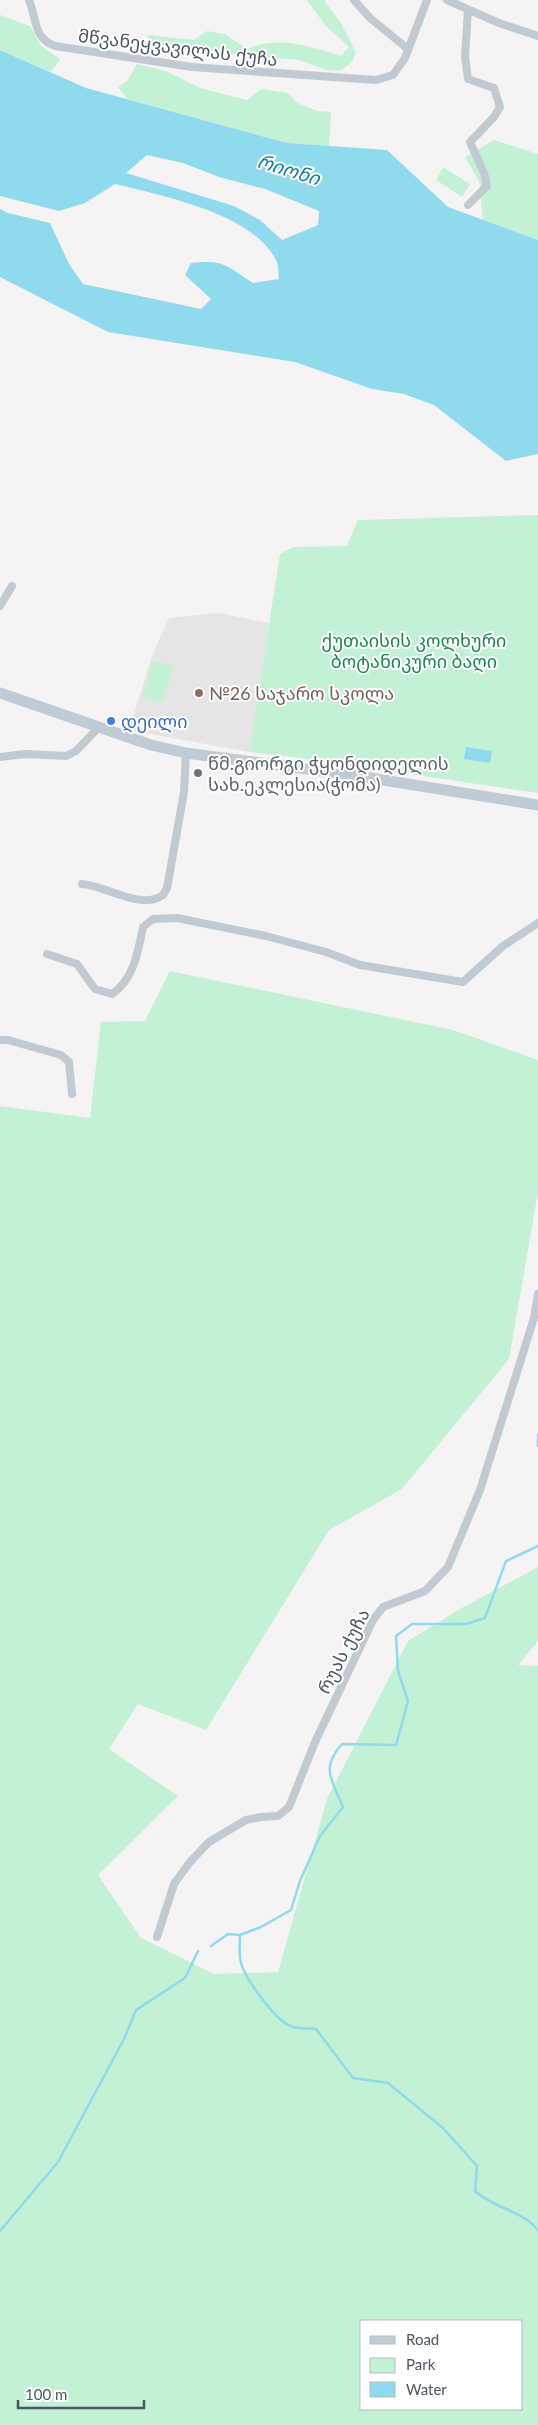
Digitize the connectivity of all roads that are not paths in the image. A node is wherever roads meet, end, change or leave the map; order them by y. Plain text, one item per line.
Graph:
1 (29, 0) edge
2 (354, 0) edge
3 (427, 0) edge
4 (447, 0) edge
5 (468, 10) junction
6 (538, 36) edge
7 (408, 49) junction
8 (468, 205) dead end
9 (12, 586) dead end
10 (0, 606) edge
11 (0, 693) edge
12 (98, 728) junction
13 (186, 753) junction
14 (0, 757) edge
15 (538, 805) edge
16 (82, 884) dead end
17 (538, 923) edge
18 (48, 954) dead end
19 (0, 1040) edge
20 (72, 1094) dead end
21 (538, 1294) edge
22 (534, 1318) junction
23 (538, 1328) edge
24 (157, 1937) dead end

1 - 7 street, მწვანეყვავილას ქუჩა
2 - 7 street
3 - 7 street
4 - 5 street
5 - 6 street
5 - 8 street
9 - 10 street
11 - 12 main road
12 - 13 main road
12 - 14 street
13 - 15 main road
13 - 16 street
17 - 18 street
19 - 20 street
21 - 22 street, რუას ქუჩა
22 - 23 street
22 - 24 street, რუას ქუჩა

